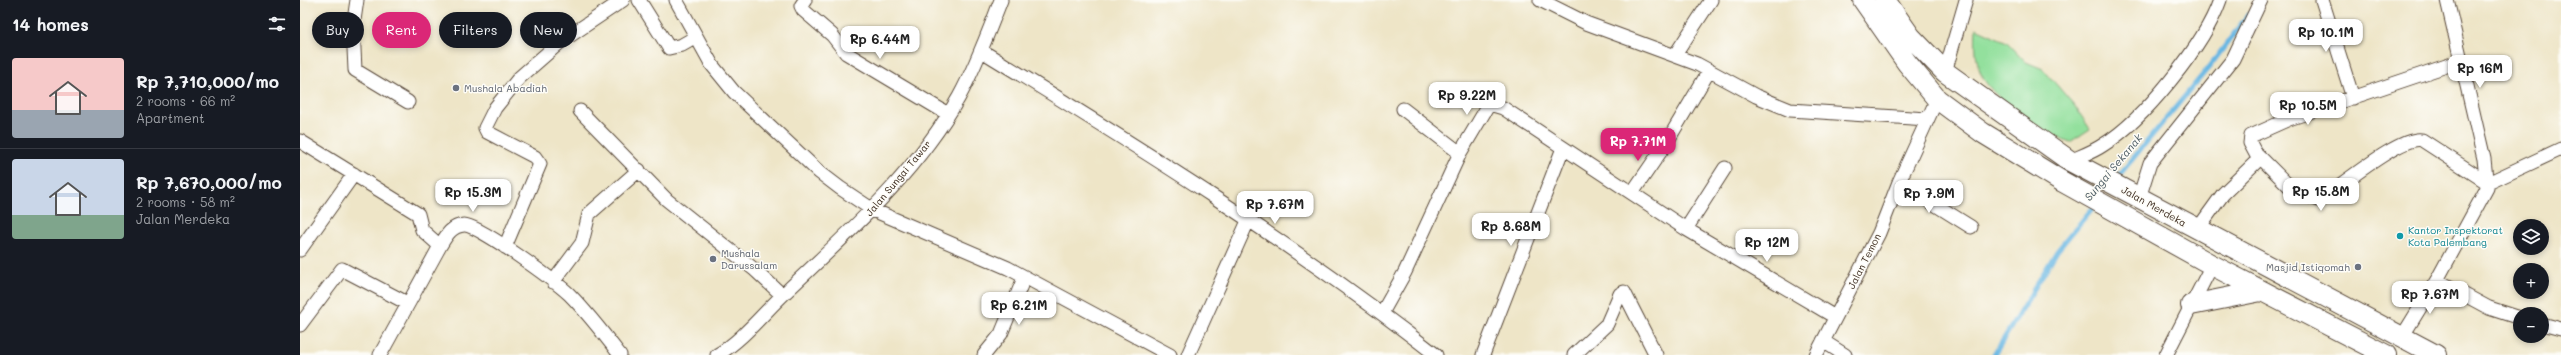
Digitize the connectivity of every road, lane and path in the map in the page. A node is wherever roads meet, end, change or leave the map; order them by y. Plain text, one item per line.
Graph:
1 (357, 0) edge
2 (623, 0) edge
3 (639, 0) edge
4 (676, 0) edge
5 (804, 0) edge
6 (1001, 0) edge
7 (1540, 0) edge
8 (1711, 0) edge
9 (1863, 0) edge
10 (1885, 0) edge
11 (1966, 0) edge
12 (2220, 0) edge
13 (2261, 0) edge
14 (2322, 0) edge
15 (2446, 0) edge
16 (696, 37) junction
17 (982, 51) junction
18 (1675, 55) junction
19 (2461, 61) junction
20 (1709, 71) junction
21 (1945, 72) junction
22 (2353, 98) junction
23 (1937, 99) junction
24 (408, 102) dead end
25 (1403, 109) dead end
26 (580, 111) dead end
27 (948, 114) junction
28 (1927, 119) junction
29 (300, 141) edge
30 (1563, 148) junction
31 (2561, 148) edge
32 (1460, 153) junction
33 (2257, 154) junction
34 (2076, 164) junction
35 (1725, 168) dead end
36 (639, 170) junction
37 (354, 174) junction
38 (1899, 182) junction
39 (2488, 183) junction
40 (1632, 193) junction
41 (2132, 194) junction
42 (874, 210) junction
43 (1248, 221) junction
44 (1971, 227) dead end
45 (1686, 229) junction
46 (2197, 230) junction
47 (440, 246) junction
48 (505, 247) junction
49 (300, 250) edge
50 (2212, 265) junction
51 (1023, 277) junction
52 (2437, 280) junction
53 (553, 282) junction
54 (2261, 291) junction
55 (782, 295) junction
56 (407, 303) junction
57 (2191, 305) junction
58 (1382, 313) junction
59 (2513, 316) edge
60 (1835, 317) junction
61 (302, 319) edge
62 (2549, 326) edge
63 (2561, 329) edge
64 (2402, 337) junction
65 (1823, 341) junction
66 (2384, 354) edge
67 (380, 355) edge
68 (620, 355) edge
69 (717, 355) edge
70 (984, 355) edge
71 (1170, 355) edge
72 (1188, 355) edge
73 (1436, 355) edge
74 (1483, 355) edge
75 (1574, 355) edge
76 (1656, 355) edge
77 (1816, 355) edge
78 (1845, 355) edge
79 (2166, 355) edge
80 (2436, 355) edge

1 - 24 street
2 - 48 street
3 - 16 street
4 - 16 street
5 - 27 street
6 - 17 street, Jalan Sungai Tawar
7 - 18 street
8 - 18 street
9 - 23 main road
10 - 21 main road, Jalan Merdeka
11 - 21 street
12 - 34 street
13 - 41 street
14 - 22 street
15 - 19 street
16 - 42 street
17 - 27 street, Jalan Sungai Tawar
17 - 43 street
18 - 20 street
19 - 22 street
19 - 39 street
20 - 28 street
20 - 40 street
21 - 34 main road, Jalan Merdeka
22 - 33 street
23 - 28 street, Jalan Temon
23 - 50 main road
25 - 32 street
26 - 36 street
27 - 42 street, Jalan Sungai Tawar
28 - 38 street, Jalan Temon
29 - 37 street
30 - 32 street
30 - 40 street
30 - 74 street
31 - 39 street
32 - 58 street
33 - 39 street
33 - 46 street
34 - 41 main road, Jalan Merdeka
35 - 45 street
36 - 53 street
36 - 55 street
37 - 47 street
37 - 49 street
38 - 44 street
38 - 60 street, Jalan Temon
39 - 52 street
40 - 45 street
41 - 46 main road, Jalan Merdeka
42 - 51 street
42 - 55 street, Jalan Sungai Tawar
43 - 58 street
43 - 72 street
45 - 60 street
46 - 64 main road, Jalan Merdeka
47 - 48 street
47 - 56 street
48 - 53 street
50 - 54 main road
50 - 57 street
51 - 70 street
51 - 71 street
52 - 59 street
52 - 64 street
53 - 68 street
54 - 57 main road
54 - 66 main road
55 - 69 street, Jalan Sungai Tawar
56 - 61 street
56 - 67 street
57 - 79 street
58 - 73 street
60 - 65 street, Jalan Temon
62 - 63 street
64 - 66 main road
64 - 80 main road, Jalan Merdeka
65 - 77 street, Jalan Temon
65 - 78 street
75 - 76 street

